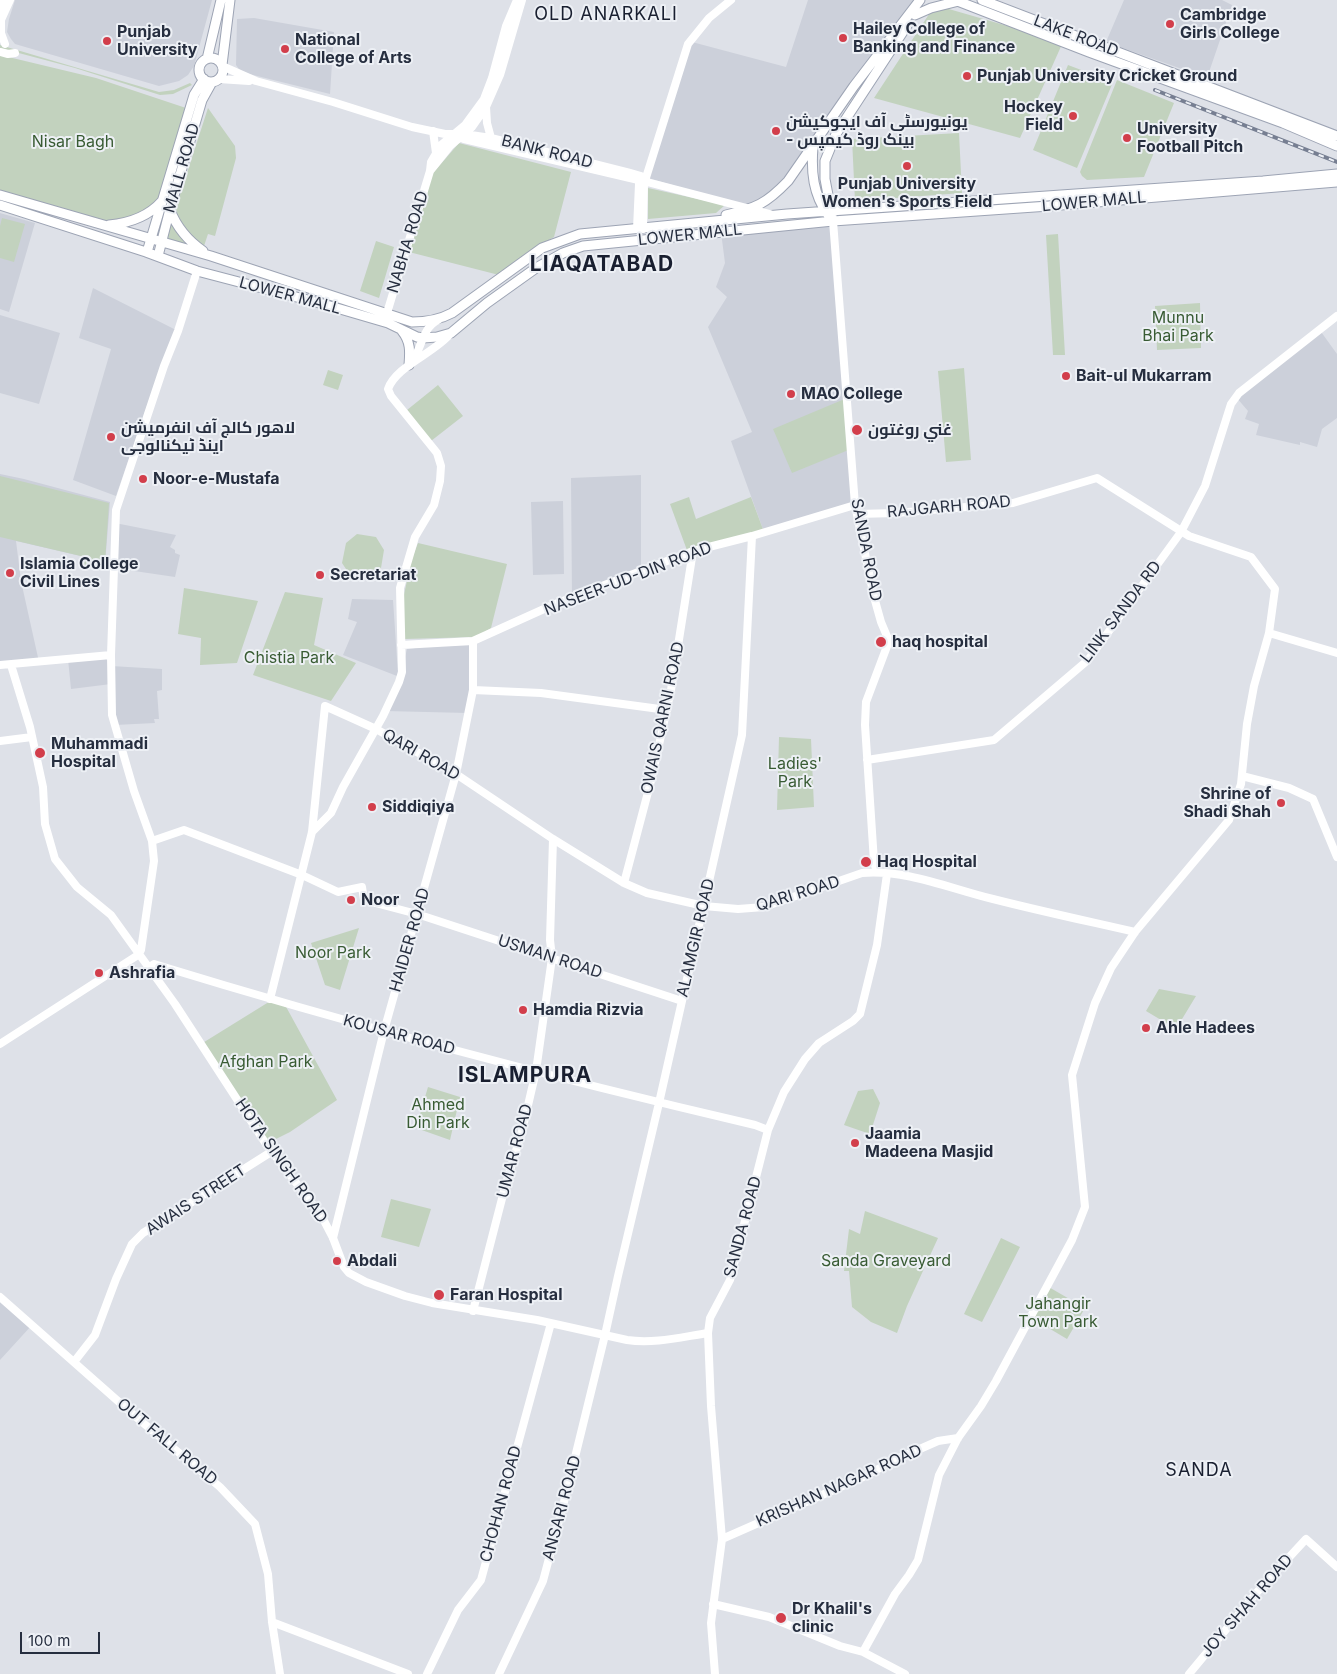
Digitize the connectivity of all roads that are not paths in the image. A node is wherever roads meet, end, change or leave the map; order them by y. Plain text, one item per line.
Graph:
1 (4, 0) edge
2 (10, 0) edge
3 (221, 0) edge
4 (230, 0) edge
5 (517, 0) edge
6 (522, 0) edge
7 (731, 0) edge
8 (912, 0) edge
9 (920, 0) edge
10 (926, 0) edge
11 (982, 0) edge
12 (957, 1) edge
13 (0, 8) edge
14 (913, 12) junction
15 (0, 21) edge
16 (5, 44) dead end
17 (0, 52) edge
18 (16, 53) dead end
19 (207, 59) junction
20 (222, 65) junction
21 (212, 80) junction
22 (256, 81) junction
23 (486, 106) junction
24 (433, 131) junction
25 (454, 135) junction
26 (1337, 136) edge
27 (491, 138) junction
28 (813, 145) junction
29 (1337, 146) edge
30 (436, 153) junction
31 (430, 171) junction
32 (1337, 174) edge
33 (642, 180) junction
34 (1337, 182) edge
35 (0, 196) edge
36 (164, 199) junction
37 (0, 205) edge
38 (170, 209) junction
39 (750, 210) junction
40 (828, 211) junction
41 (774, 215) junction
42 (833, 221) junction
43 (684, 224) junction
44 (102, 226) junction
45 (640, 229) junction
46 (152, 239) junction
47 (162, 242) junction
48 (147, 252) junction
49 (158, 256) junction
50 (211, 256) junction
51 (197, 270) junction
52 (387, 313) junction
53 (1337, 316) edge
54 (443, 318) junction
55 (412, 322) junction
56 (398, 326) junction
57 (450, 333) junction
58 (423, 338) junction
59 (409, 365) junction
60 (855, 505) junction
61 (857, 514) junction
62 (1181, 532) junction
63 (752, 536) junction
64 (693, 551) junction
65 (1268, 633) junction
66 (473, 641) junction
67 (401, 644) junction
68 (1337, 653) edge
69 (111, 655) junction
70 (11, 665) junction
71 (0, 666) edge
72 (473, 690) junction
73 (667, 710) junction
74 (376, 729) junction
75 (32, 736) junction
76 (0, 741) edge
77 (867, 760) junction
78 (456, 774) junction
79 (1242, 776) junction
80 (312, 832) junction
81 (553, 840) junction
82 (152, 841) junction
83 (1337, 857) edge
84 (877, 872) junction
85 (887, 874) junction
86 (302, 875) junction
87 (624, 883) junction
88 (704, 906) junction
89 (418, 914) junction
90 (1135, 932) junction
91 (138, 955) junction
92 (552, 958) junction
93 (148, 968) junction
94 (270, 999) junction
95 (682, 1001) junction
96 (384, 1031) junction
97 (0, 1044) edge
98 (536, 1071) junction
99 (659, 1103) junction
100 (768, 1130) junction
101 (271, 1152) junction
102 (333, 1238) junction
103 (0, 1297) edge
104 (473, 1310) junction
105 (550, 1323) junction
106 (708, 1333) junction
107 (605, 1335) junction
108 (74, 1362) junction
109 (958, 1438) junction
110 (722, 1539) junction
111 (1337, 1567) edge
112 (713, 1604) junction
113 (272, 1622) junction
114 (863, 1652) junction
115 (280, 1674) edge
116 (408, 1674) edge
117 (427, 1674) edge
118 (499, 1674) edge
119 (715, 1674) edge
120 (905, 1674) edge
121 (1189, 1674) edge

1 - 13 main road
2 - 15 main road
3 - 19 main road
4 - 20 main road
5 - 25 main road, NABHA ROAD
6 - 23 main road, NABHA ROAD
7 - 33 main road
8 - 14 main road
9 - 14 main road
10 - 14 main road
11 - 26 main road, LAKE ROAD
12 - 14 main road
12 - 29 main road
14 - 28 main road
14 - 40 main road
15 - 16 main road
17 - 18 main road
19 - 20 main road
19 - 21 main road
20 - 21 main road
20 - 22 main road, BANK ROAD
21 - 22 main road, BANK ROAD
21 - 36 main road, MALL ROAD
21 - 38 main road, MALL ROAD
22 - 24 main road, BANK ROAD
23 - 25 main road, NABHA ROAD
23 - 27 main road
24 - 25 main road, BANK ROAD
24 - 30 main road
25 - 27 main road, BANK ROAD
25 - 30 main road, NABHA ROAD
25 - 31 main road, NABHA ROAD
25 - 33 main road, BANK ROAD
27 - 33 main road, BANK ROAD
28 - 39 main road
28 - 40 main road
30 - 31 main road, NABHA ROAD
31 - 52 main road, NABHA ROAD
32 - 40 main road, LOWER MALL
33 - 39 main road, BANK ROAD
33 - 45 main road
34 - 42 main road, LOWER MALL
35 - 44 main road, LOWER MALL
36 - 44 main road
36 - 46 main road, MALL ROAD
37 - 48 main road, LOWER MALL
38 - 47 main road, MALL ROAD
38 - 50 main road
39 - 41 main road, BANK ROAD
39 - 43 main road
40 - 41 main road, LOWER MALL
40 - 42 main road
41 - 43 main road, LOWER MALL
42 - 57 main road, LOWER MALL
42 - 60 main road, SANDA ROAD
43 - 45 main road, LOWER MALL
44 - 46 main road, LOWER MALL
45 - 54 main road, LOWER MALL
46 - 47 main road, LOWER MALL
46 - 48 main road, MALL ROAD
47 - 49 main road, MALL ROAD
47 - 50 main road, LOWER MALL
48 - 49 main road, LOWER MALL
49 - 51 main road, LOWER MALL
50 - 52 main road, LOWER MALL
51 - 56 main road, LOWER MALL
51 - 69 main road
52 - 55 main road, LOWER MALL
53 - 62 main road, LINK SANDA RD
54 - 55 main road, LOWER MALL
54 - 58 main road
55 - 58 main road
56 - 58 main road, LOWER MALL
56 - 59 main road
57 - 58 main road, LOWER MALL
57 - 59 main road
58 - 59 main road
59 - 67 main road
60 - 61 main road, SANDA ROAD
60 - 63 main road, NASEER-UD-DIN ROAD
61 - 62 main road, RAJGARH ROAD
61 - 77 main road, SANDA ROAD
62 - 65 main road
62 - 77 main road, LINK SANDA RD
63 - 64 main road, NASEER-UD-DIN ROAD
63 - 88 main road, ALAMGIR ROAD
64 - 66 main road, NASEER-UD-DIN ROAD
64 - 73 main road, OWAIS QARNI ROAD
65 - 68 main road
65 - 79 main road
66 - 67 main road, NASEER-UD-DIN ROAD
66 - 72 main road, HAIDER ROAD
67 - 74 main road
69 - 70 main road
69 - 82 main road
70 - 71 main road
70 - 75 main road, HOTA SINGH ROAD
72 - 73 main road
72 - 78 main road, HAIDER ROAD
73 - 87 main road, OWAIS QARNI ROAD
74 - 78 main road, QARI ROAD
74 - 80 main road
74 - 80 main road, QARI ROAD
75 - 76 main road
75 - 91 main road, HOTA SINGH ROAD
77 - 84 main road, SANDA ROAD
78 - 81 main road, QARI ROAD
78 - 89 main road, HAIDER ROAD
79 - 83 main road
79 - 90 main road
80 - 86 main road
81 - 87 main road, QARI ROAD
81 - 92 main road, UMAR ROAD
82 - 86 main road
82 - 91 main road
84 - 85 main road, QARI ROAD
84 - 88 main road, QARI ROAD
85 - 90 main road, QARI ROAD
85 - 100 main road, SANDA ROAD
86 - 89 main road, USMAN ROAD
86 - 94 main road
87 - 88 main road, QARI ROAD
88 - 95 main road, ALAMGIR ROAD
89 - 92 main road, USMAN ROAD
89 - 96 main road, HAIDER ROAD
90 - 109 main road
91 - 93 main road, HOTA SINGH ROAD
91 - 97 main road
92 - 95 main road, USMAN ROAD
92 - 98 main road, UMAR ROAD
93 - 94 main road, KOUSAR ROAD
93 - 101 main road, HOTA SINGH ROAD
94 - 96 main road, KOUSAR ROAD
95 - 99 main road, ALAMGIR ROAD
96 - 98 main road, KOUSAR ROAD
96 - 102 main road, HAIDER ROAD
98 - 99 main road, KOUSAR ROAD
98 - 104 main road, UMAR ROAD
99 - 100 main road, KOUSAR ROAD
99 - 107 main road, ALAMGIR ROAD
100 - 106 main road, SANDA ROAD
101 - 102 main road, HOTA SINGH ROAD
101 - 108 main road, AWAIS STREET
102 - 104 main road, HOTA SINGH ROAD
103 - 108 main road, OUT FALL ROAD
104 - 105 main road, HOTA SINGH ROAD
105 - 107 main road, HOTA SINGH ROAD
105 - 117 main road, CHOHAN ROAD
106 - 107 main road, HOTA SINGH ROAD
106 - 110 main road, SANDA ROAD
107 - 118 main road, ANSARI ROAD
108 - 113 main road, OUT FALL ROAD
109 - 110 main road, KRISHAN NAGAR ROAD
109 - 114 main road
110 - 112 main road, SANDA ROAD
111 - 121 main road, JOY SHAH ROAD
112 - 114 main road
112 - 119 main road, SANDA ROAD
113 - 115 main road, OUT FALL ROAD
113 - 116 main road
114 - 120 main road

